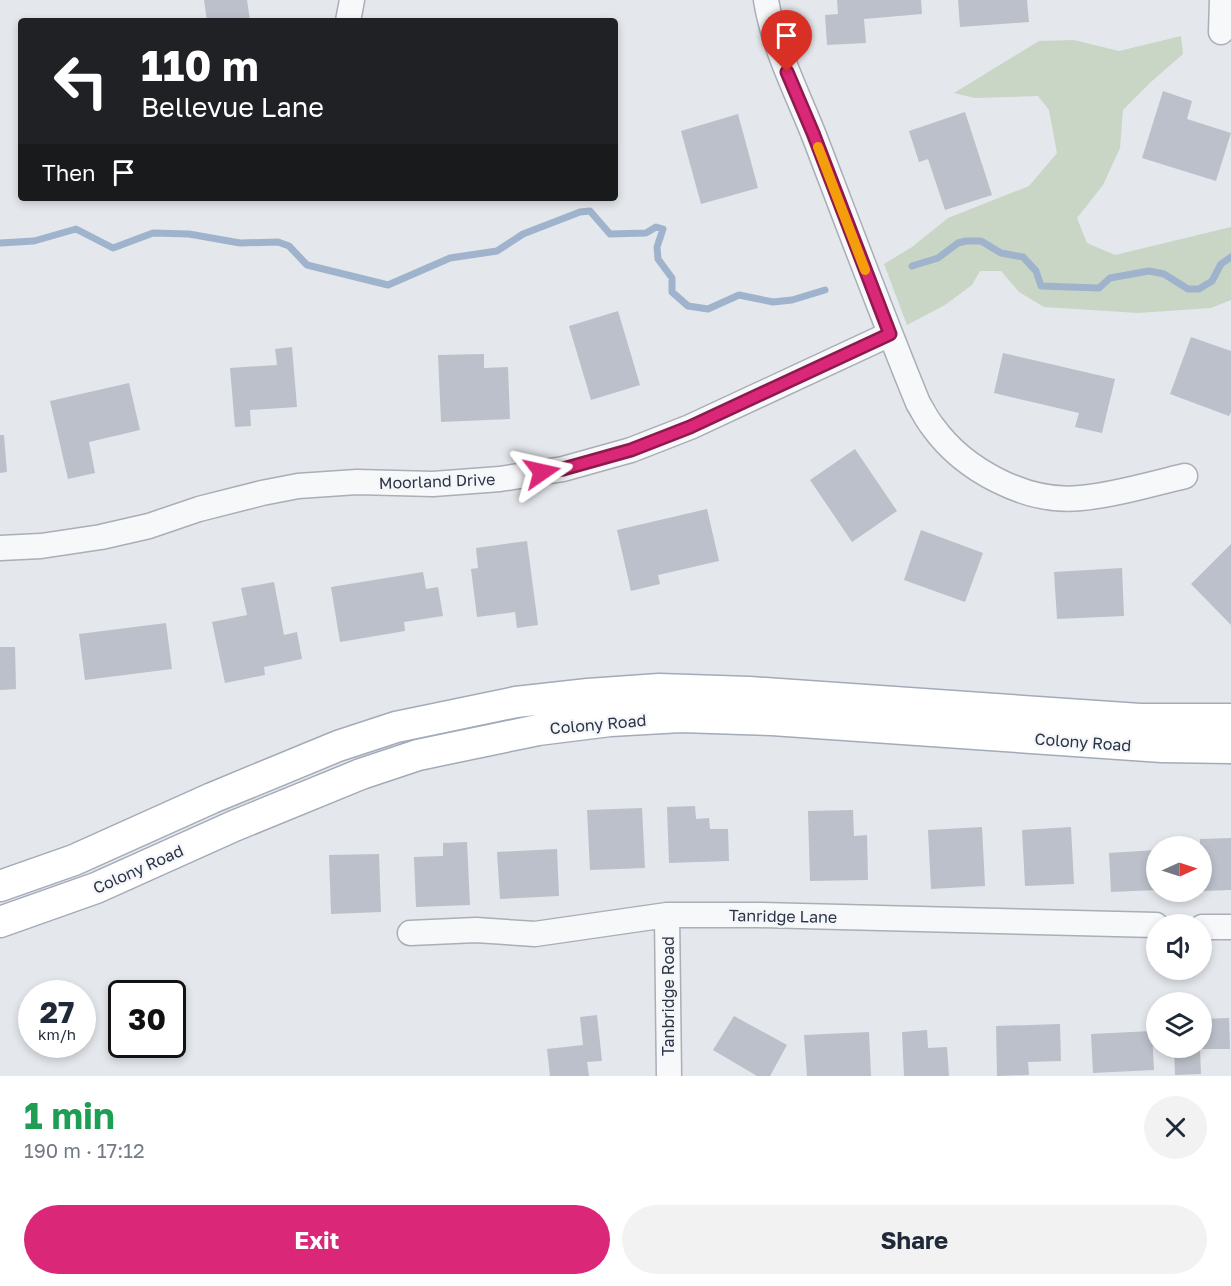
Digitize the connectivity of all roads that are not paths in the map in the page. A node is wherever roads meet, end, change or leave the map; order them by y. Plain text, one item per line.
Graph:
1 (352, 0) edge
2 (766, 0) edge
3 (1222, 0) edge
4 (349, 18) edge
5 (1221, 32) dead end
6 (890, 334) junction
7 (1185, 476) dead end
8 (0, 548) edge
9 (1231, 720) edge
10 (1231, 748) edge
11 (0, 886) edge
12 (667, 915) junction
13 (0, 922) edge
14 (1146, 925) edge
15 (1212, 927) edge
16 (1231, 927) edge
17 (410, 933) dead end
18 (669, 1076) edge

1 - 4 street
2 - 6 street
3 - 5 street
6 - 7 street
6 - 8 street, Moorland Drive
9 - 11 main road, Colony Road
10 - 13 main road, Colony Road
12 - 14 street, Tanridge Lane
12 - 17 street, Tanridge Lane
12 - 18 street, Tanbridge Road
15 - 16 street

